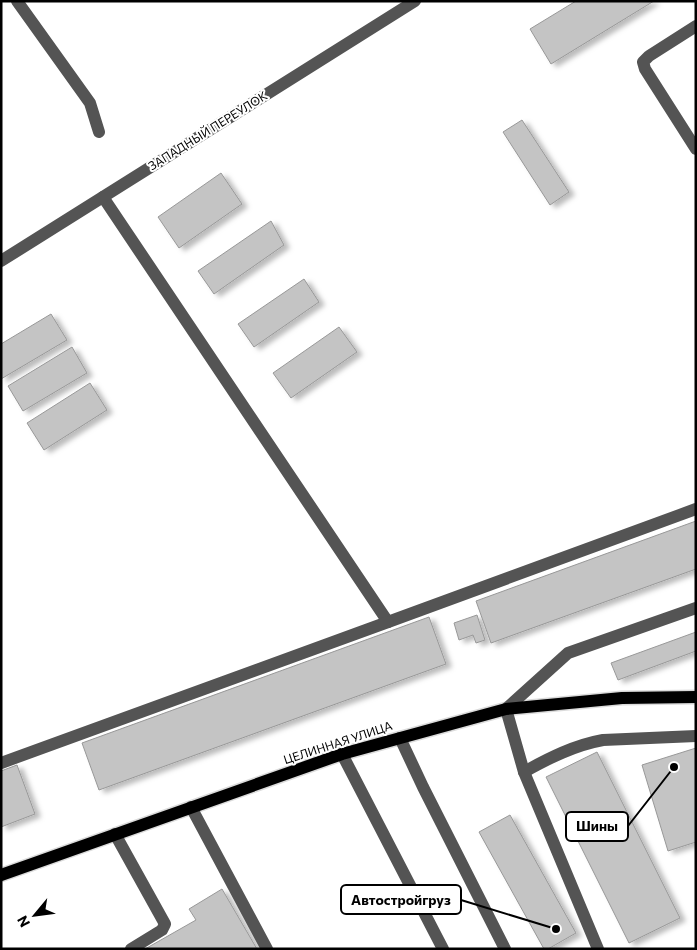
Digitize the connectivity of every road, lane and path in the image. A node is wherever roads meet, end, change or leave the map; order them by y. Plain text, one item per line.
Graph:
1 (17, 1) edge
2 (415, 1) edge
3 (696, 26) edge
4 (99, 132) dead end
5 (696, 149) edge
6 (103, 197) junction
7 (1, 261) edge
8 (696, 509) edge
9 (696, 608) edge
10 (388, 622) junction
11 (696, 696) edge
12 (506, 709) junction
13 (696, 736) edge
14 (400, 738) junction
15 (342, 754) junction
16 (1, 763) edge
17 (524, 772) junction
18 (191, 807) junction
19 (115, 834) junction
20 (1, 875) edge
21 (131, 949) edge
22 (267, 949) edge
23 (443, 949) edge
24 (505, 949) edge
25 (598, 949) edge

1 - 4 street
2 - 6 street, ЗАПАДНЫЙ ПЕРЕУЛОК
3 - 5 street
6 - 7 street, ЗАПАДНЫЙ ПЕРЕУЛОК
6 - 10 street
8 - 10 street
9 - 12 street
10 - 16 street
11 - 12 main road, ЦЕЛИННАЯ УЛИЦА
12 - 14 main road, ЦЕЛИННАЯ УЛИЦА
12 - 17 street
13 - 17 street
14 - 15 main road, ЦЕЛИННАЯ УЛИЦА
14 - 24 street
15 - 18 main road, ЦЕЛИННАЯ УЛИЦА
15 - 23 street
17 - 25 street
18 - 19 main road, ЦЕЛИННАЯ УЛИЦА
18 - 22 street
19 - 20 main road, ЦЕЛИННАЯ УЛИЦА
19 - 21 street

